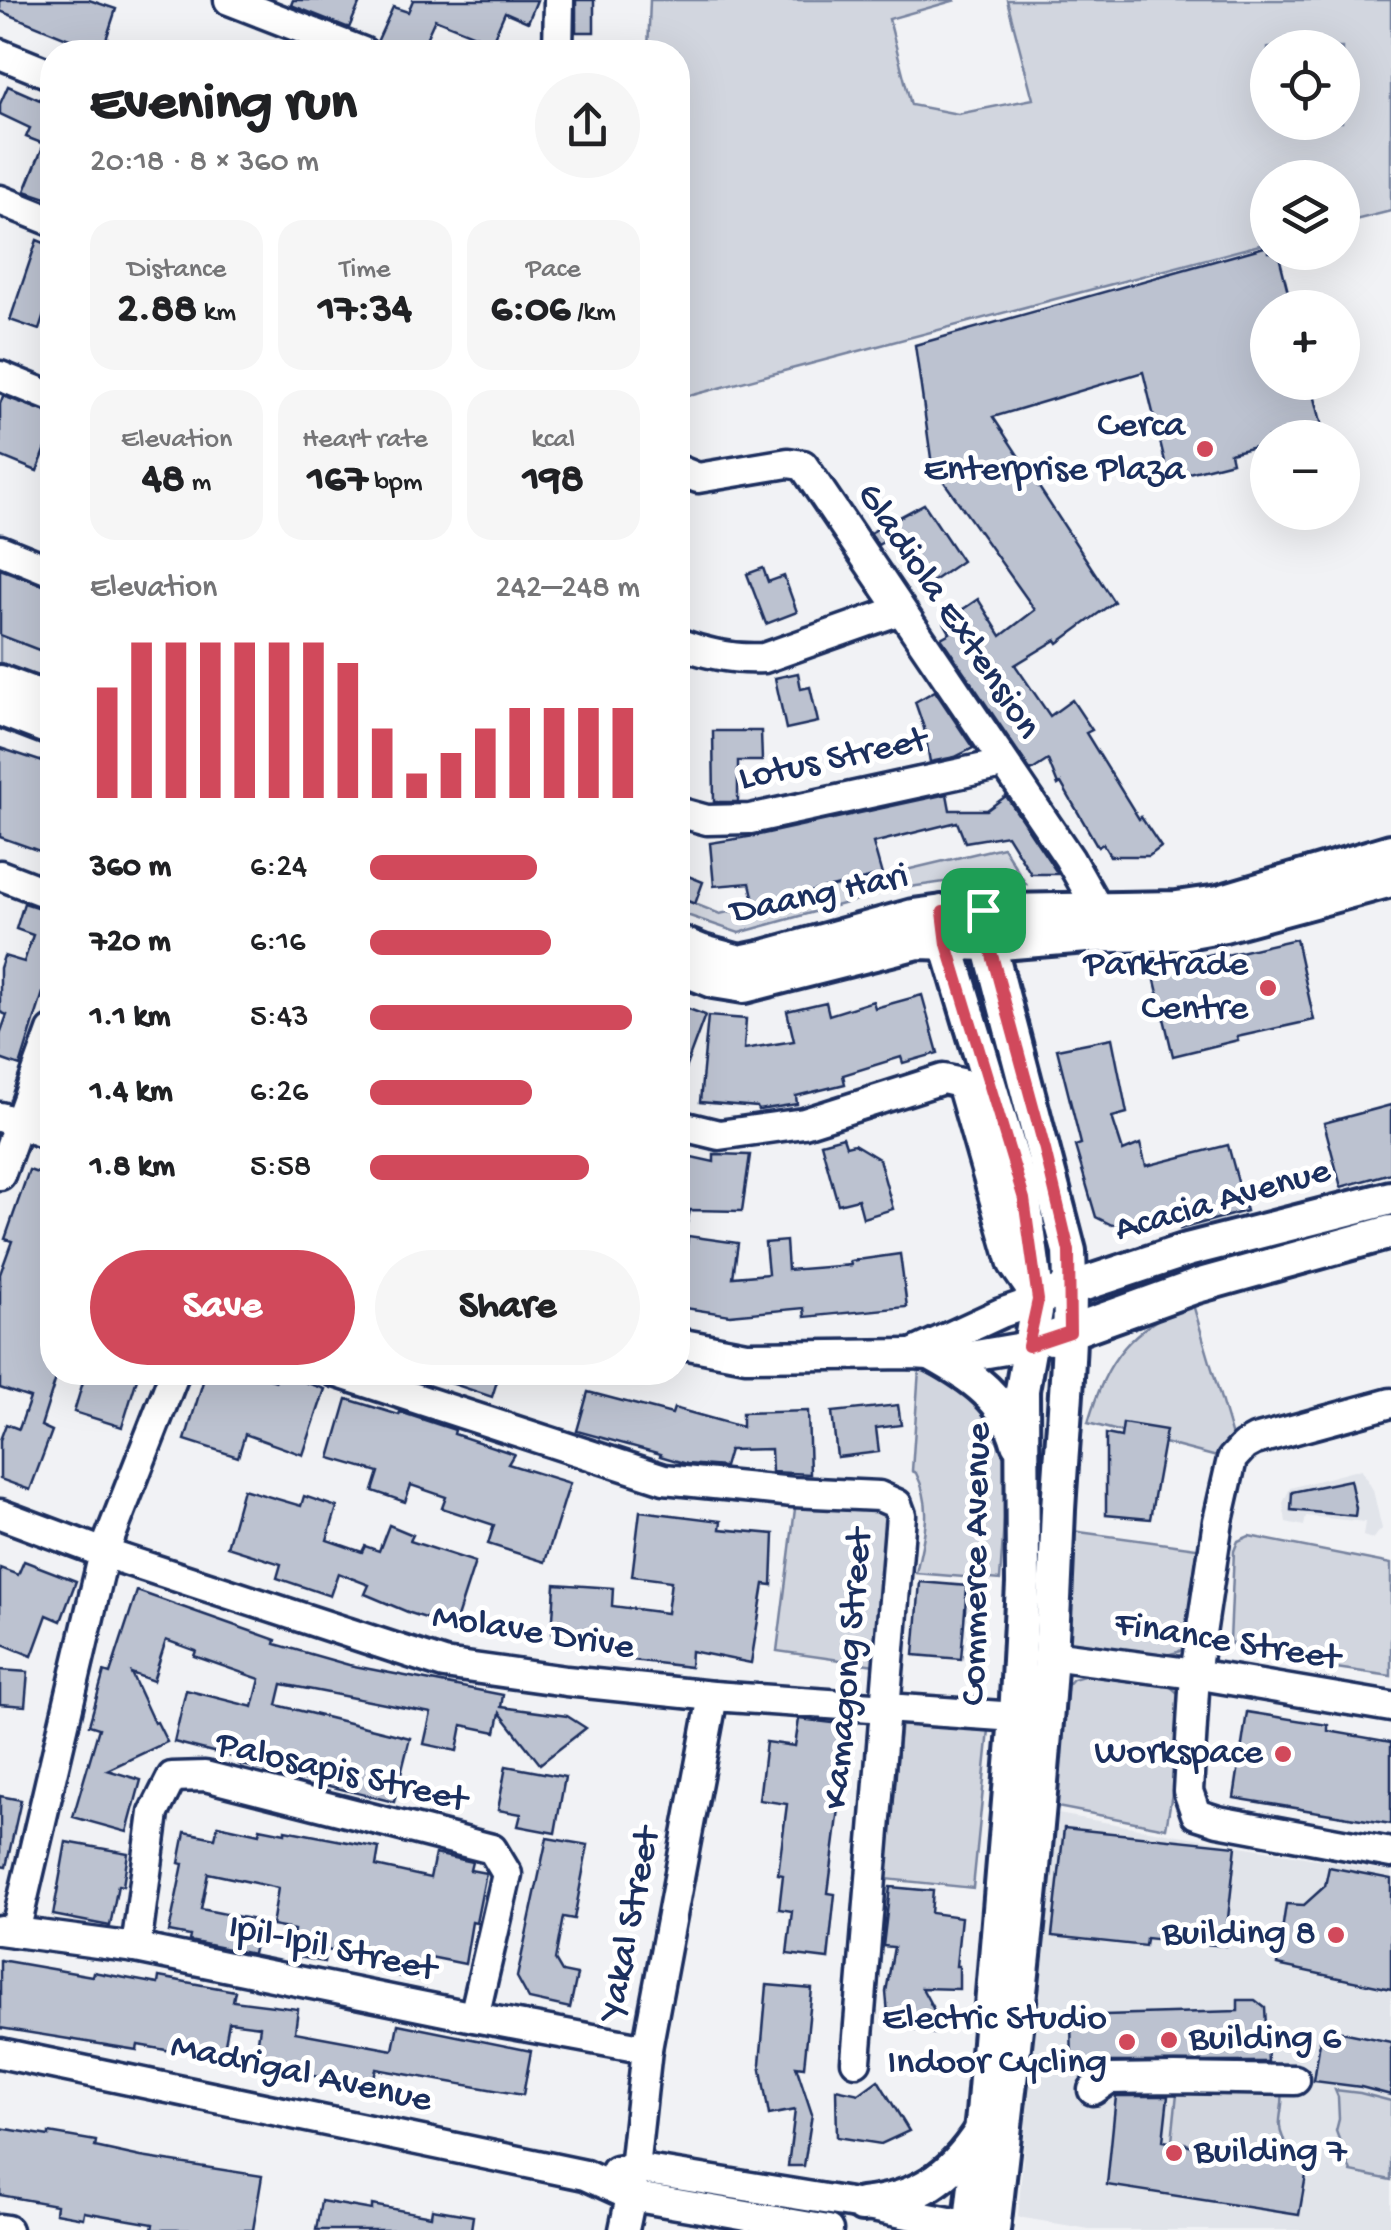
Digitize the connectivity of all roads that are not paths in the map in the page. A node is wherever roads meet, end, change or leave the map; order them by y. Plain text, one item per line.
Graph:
1 (228, 0) edge
2 (560, 0) edge
3 (333, 40) edge
4 (558, 40) edge
5 (0, 54) edge
6 (40, 70) edge
7 (0, 200) edge
8 (40, 216) edge
9 (0, 376) edge
10 (40, 392) edge
11 (690, 475) edge
12 (0, 550) edge
13 (40, 566) edge
14 (900, 610) junction
15 (690, 647) edge
16 (0, 682) edge
17 (40, 697) edge
18 (0, 709) edge
19 (40, 724) edge
20 (1003, 764) junction
21 (690, 815) edge
22 (1391, 852) edge
23 (0, 876) edge
24 (1391, 880) edge
25 (40, 891) edge
26 (1098, 909) junction
27 (983, 910) junction
28 (945, 928) junction
29 (989, 944) junction
30 (690, 947) edge
31 (690, 973) edge
32 (40, 1056) edge
33 (9, 1120) edge
34 (690, 1128) edge
35 (40, 1132) edge
36 (0, 1175) edge
37 (1391, 1198) edge
38 (1391, 1232) edge
39 (1071, 1288) junction
40 (1038, 1300) junction
41 (1070, 1332) junction
42 (690, 1345) edge
43 (1028, 1346) junction
44 (923, 1355) junction
45 (170, 1385) edge
46 (375, 1385) edge
47 (1391, 1402) edge
48 (1022, 1456) junction
49 (0, 1514) edge
50 (104, 1553) junction
51 (1051, 1654) junction
52 (1195, 1674) junction
53 (713, 1696) junction
54 (1391, 1707) edge
55 (885, 1708) junction
56 (1016, 1717) junction
57 (1391, 1853) edge
58 (7, 1931) edge
59 (136, 1948) junction
60 (474, 2018) junction
61 (647, 2050) junction
62 (0, 2053) edge
63 (856, 2062) dead end
64 (1295, 2080) dead end
65 (1094, 2090) dead end
66 (981, 2131) junction
67 (634, 2168) junction
68 (585, 2176) junction
69 (631, 2196) junction
70 (862, 2205) junction
71 (981, 2229) edge
72 (624, 2230) edge
73 (828, 2230) edge

1 - 3 street
2 - 4 street
5 - 6 street
7 - 8 street
9 - 10 street
11 - 14 street, Gladiola Extension
12 - 13 street
14 - 15 street
14 - 20 street, Gladiola Extension
16 - 17 main road
18 - 19 main road
20 - 21 street, Lotus Street
20 - 26 street, Gladiola Extension
22 - 26 main road, Daang Hari
23 - 25 street
24 - 29 main road, Daang Hari
26 - 27 main road, Daang Hari
27 - 28 main road, Daang Hari
27 - 29 main road, Commerce Avenue
28 - 29 main road, Daang Hari
28 - 30 main road, Daang Hari
28 - 31 main road, Daang Hari
28 - 40 main road, Commerce Avenue
29 - 39 main road, Commerce Avenue
32 - 33 street
33 - 35 street
33 - 36 street
34 - 40 street
37 - 39 main road, Acacia Avenue
38 - 41 main road, Acacia Avenue
39 - 40 main road, Acacia Avenue
39 - 41 main road, Commerce Avenue
40 - 43 main road, Commerce Avenue
40 - 44 street, Acacia Avenue
41 - 43 main road, Acacia Avenue
41 - 51 main road, Commerce Avenue
42 - 44 street, Acacia Avenue
43 - 44 street, Acacia Avenue
43 - 48 main road, Commerce Avenue
44 - 48 main road
45 - 50 street
46 - 55 street, Kamagong Street
47 - 52 street
48 - 56 main road, Commerce Avenue
49 - 50 street, Molave Drive
50 - 53 street, Molave Drive
50 - 58 street
51 - 52 street, Finance Street
51 - 71 main road, Commerce Avenue
52 - 54 street, Finance Street
52 - 57 street
53 - 55 street, Molave Drive
53 - 61 street, Yakal Street
55 - 56 street, Molave Drive
55 - 63 street, Kamagong Street
56 - 66 main road, Commerce Avenue
58 - 59 street, Ipil-Ipil Street
59 - 60 street, Ipil-Ipil Street
59 - 60 street, Palosapis Street
60 - 61 street, Ipil-Ipil Street
61 - 67 street, Yakal Street
62 - 68 street, Madrigal Avenue
64 - 65 street
66 - 70 main road
66 - 71 main road, Commerce Avenue
67 - 68 street, Madrigal Avenue
67 - 69 street, Yakal Street
67 - 70 street, Madrigal Avenue
68 - 69 street, Madrigal Avenue
69 - 72 street, Yakal Street
69 - 73 street, Madrigal Avenue
70 - 71 street, Madrigal Avenue

